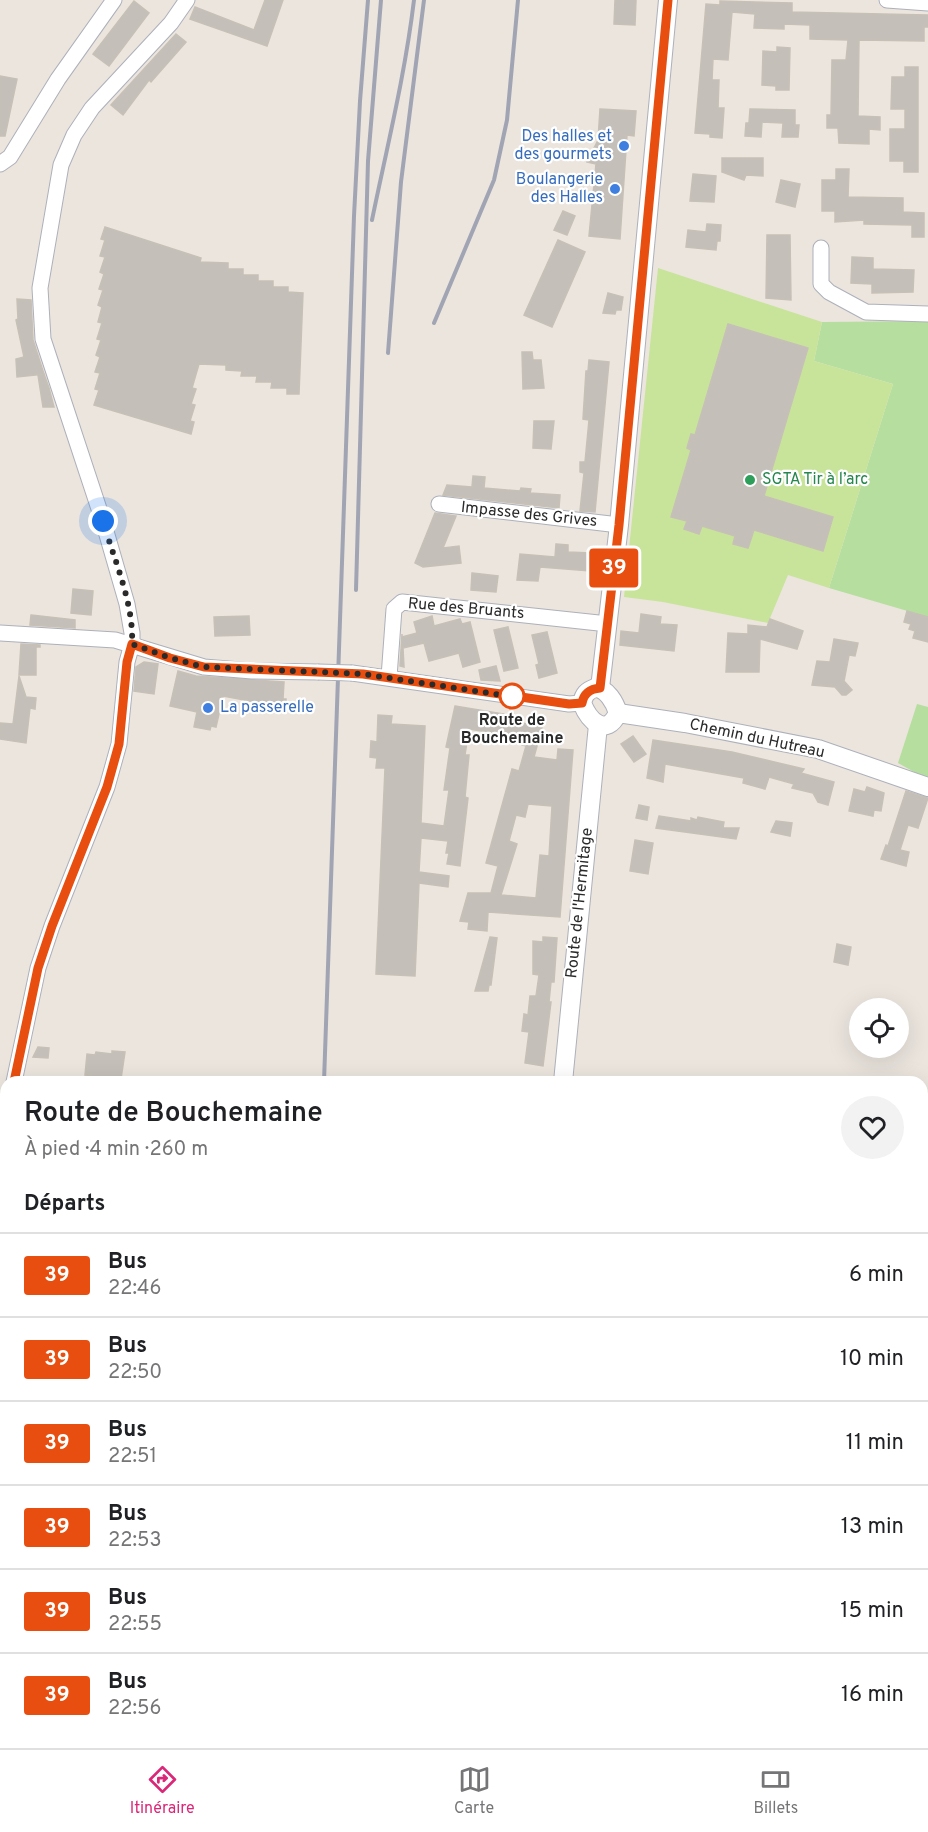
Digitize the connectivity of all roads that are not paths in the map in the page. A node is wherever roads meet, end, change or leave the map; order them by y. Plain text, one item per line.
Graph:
1 (114, 0) edge
2 (187, 0) edge
3 (668, 0) edge
4 (887, 0) edge
5 (928, 3) edge
6 (0, 164) edge
7 (821, 248) dead end
8 (928, 314) edge
9 (440, 504) dead end
10 (619, 525) junction
11 (608, 624) junction
12 (0, 633) edge
13 (132, 644) junction
14 (389, 677) junction
15 (600, 688) junction
16 (582, 703) junction
17 (618, 713) junction
18 (598, 725) junction
19 (928, 787) edge
20 (15, 1076) edge
21 (564, 1076) edge

1 - 6 street
2 - 13 street
3 - 10 street
4 - 5 street
7 - 8 street
9 - 10 street, Impasse des Grives
10 - 11 street
11 - 14 street, Rue des Bruants
11 - 15 street
12 - 13 street
13 - 14 street, bridge
13 - 20 street
14 - 16 street
15 - 16 street
15 - 17 street
16 - 18 street
17 - 18 street
17 - 19 street, Chemin du Hutreau
18 - 21 street, Route de l'Hermitage

